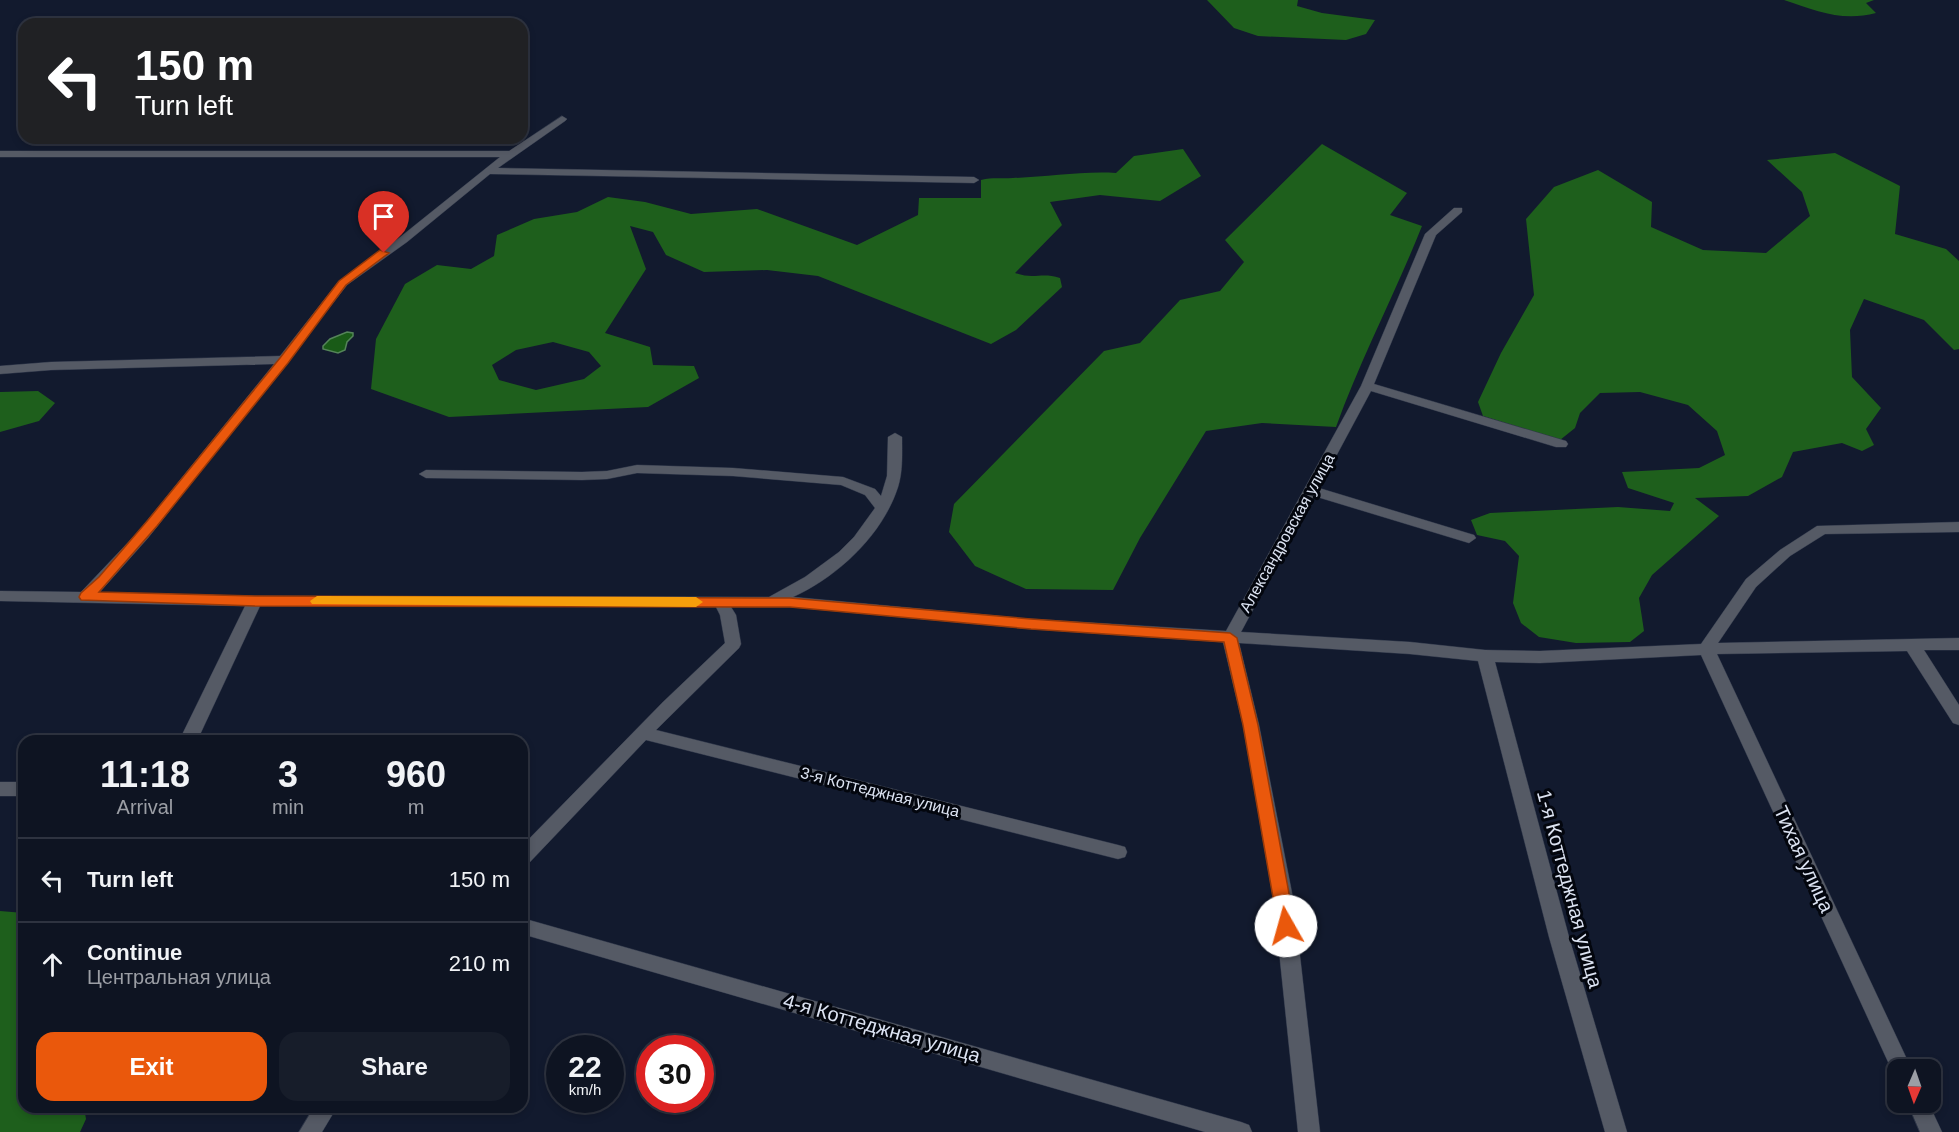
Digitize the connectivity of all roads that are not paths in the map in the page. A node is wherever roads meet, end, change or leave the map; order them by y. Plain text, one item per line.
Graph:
1 (562, 119) dead end
2 (528, 143) edge
3 (526, 144) edge
4 (0, 154) edge
5 (512, 154) junction
6 (489, 171) junction
7 (974, 180) dead end
8 (1458, 210) dead end
9 (284, 360) junction
10 (0, 370) edge
11 (1367, 386) junction
12 (895, 437) dead end
13 (1561, 444) dead end
14 (426, 474) dead end
15 (1310, 490) junction
16 (884, 509) junction
17 (1959, 526) edge
18 (1469, 538) dead end
19 (0, 596) edge
20 (86, 597) junction
21 (255, 601) junction
22 (721, 602) junction
23 (767, 602) junction
24 (1230, 638) junction
25 (1959, 644) edge
26 (1912, 645) junction
27 (1706, 649) junction
28 (1485, 656) junction
29 (1959, 719) edge
30 (643, 733) junction
31 (191, 735) edge
32 (0, 789) edge
33 (18, 789) edge
34 (528, 852) edge
35 (1118, 852) dead end
36 (528, 928) edge
37 (1897, 1059) edge
38 (322, 1113) edge
39 (1922, 1113) edge
40 (310, 1132) edge
41 (1241, 1132) edge
42 (1309, 1132) edge
43 (1616, 1132) edge
44 (1931, 1132) edge

1 - 2 street
3 - 5 street
4 - 5 street
5 - 6 street
6 - 7 street
6 - 9 street
8 - 11 street, Александровская улица
9 - 10 street
9 - 20 street
11 - 13 street
11 - 15 street, Александровская улица
12 - 16 street
14 - 16 street
15 - 18 street
15 - 24 street, Александровская улица
16 - 23 street
17 - 27 street
19 - 20 street
20 - 21 street
21 - 22 street
21 - 31 street
22 - 23 street
22 - 30 street
23 - 24 street
24 - 28 street
24 - 42 street
25 - 26 street
26 - 27 street
26 - 29 street
27 - 28 street
27 - 37 street, Тихая улица
28 - 43 street, 1-я Коттеджная улица
30 - 34 street
30 - 35 street, 3-я Коттеджная улица
32 - 33 street
36 - 41 street, 4-я Коттеджная улица
38 - 40 street
39 - 44 street

